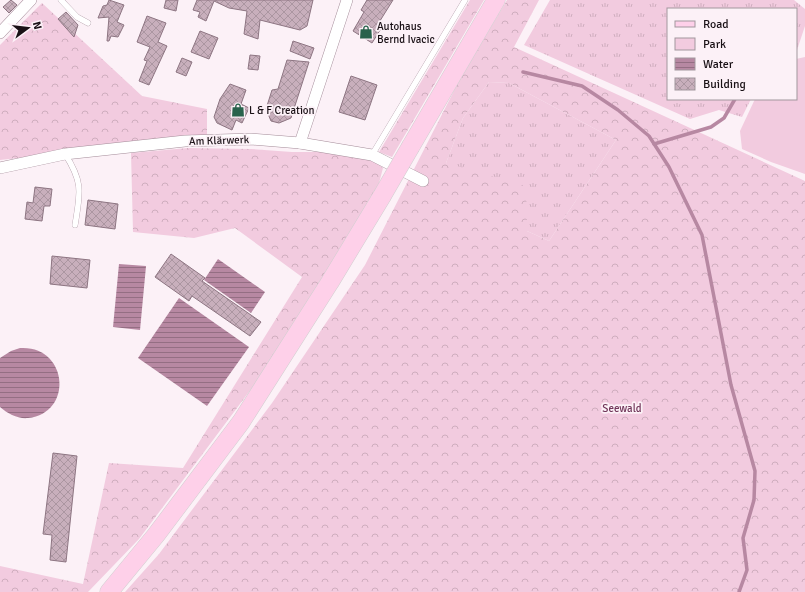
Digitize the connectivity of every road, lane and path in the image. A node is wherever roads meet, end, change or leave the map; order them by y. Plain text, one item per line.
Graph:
1 (32, 0) edge
2 (60, 0) edge
3 (346, 0) edge
4 (465, 0) edge
5 (496, 0) edge
6 (88, 24) dead end
7 (0, 33) edge
8 (300, 143) junction
9 (65, 154) junction
10 (372, 155) junction
11 (0, 166) edge
12 (424, 181) dead end
13 (75, 225) dead end
14 (109, 592) edge

1 - 7 street
2 - 6 lane
3 - 8 street
4 - 10 lane
5 - 14 main road, bridge
8 - 9 street, Am Klärwerk
8 - 10 street, Am Klärwerk
9 - 11 street, Am Klärwerk
9 - 13 lane
10 - 12 street, Am Klärwerk

